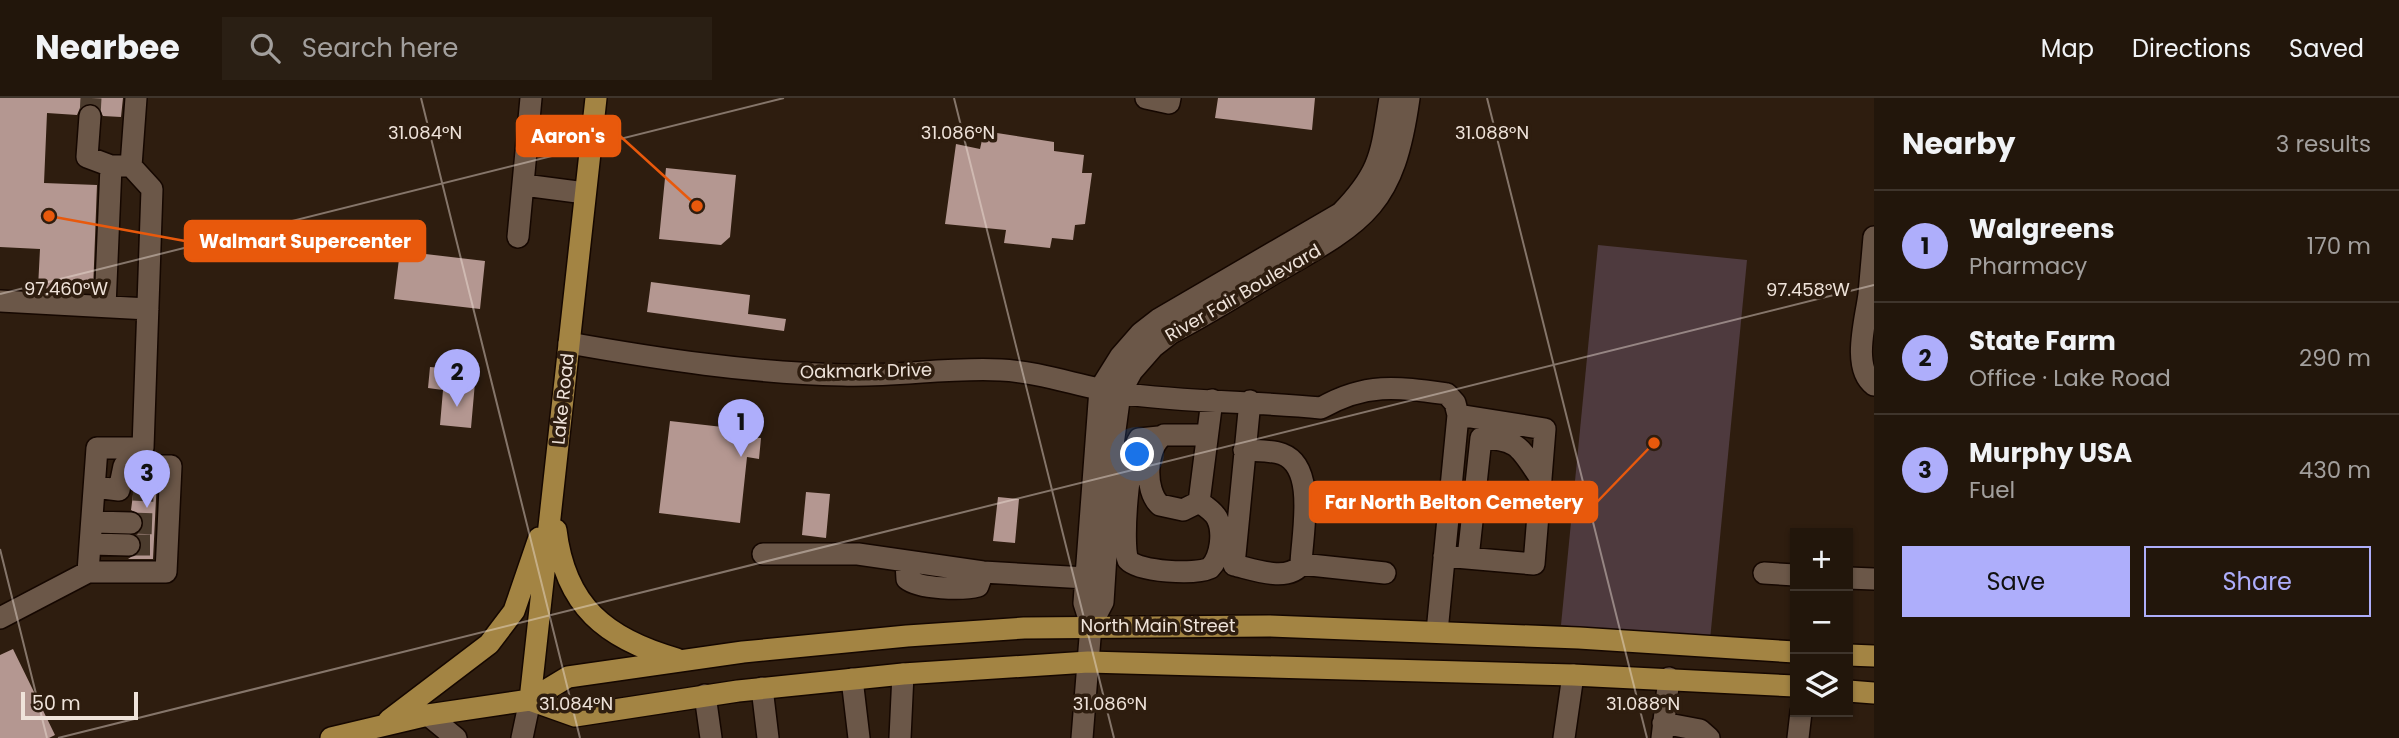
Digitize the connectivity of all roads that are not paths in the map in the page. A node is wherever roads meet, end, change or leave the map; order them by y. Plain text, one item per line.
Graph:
1 (136, 98) edge
2 (531, 98) edge
3 (596, 98) edge
4 (1146, 98) edge
5 (1170, 98) edge
6 (1390, 98) edge
7 (1409, 98) edge
8 (90, 116) tunnel mouth
9 (121, 166) junction
10 (524, 185) junction
11 (585, 193) junction
12 (1371, 194) junction
13 (518, 237) dead end
14 (1874, 237) edge
15 (1871, 294) edge
16 (0, 301) edge
17 (105, 307) junction
18 (148, 309) junction
19 (569, 343) junction
20 (1874, 385) edge
21 (1110, 391) junction
22 (1212, 400) junction
23 (1250, 401) junction
24 (1458, 415) junction
25 (1206, 435) junction
26 (1159, 438) junction
27 (1244, 450) junction
28 (1541, 478) junction
29 (95, 487) junction
30 (552, 500) junction
31 (1199, 502) junction
32 (93, 522) junction
33 (92, 544) junction
34 (763, 554) dead end
35 (1444, 556) junction
36 (1468, 558) junction
37 (1301, 565) junction
38 (88, 572) junction
39 (1385, 573) dead end
40 (1764, 573) dead end
41 (1790, 575) edge
42 (1086, 578) junction
43 (1853, 578) edge
44 (1874, 579) edge
45 (0, 618) edge
46 (1091, 625) junction
47 (1437, 632) junction
48 (1790, 652) edge
49 (1853, 655) edge
50 (1874, 656) edge
51 (683, 661) junction
52 (1088, 662) junction
53 (903, 674) junction
54 (1573, 675) junction
55 (1669, 678) junction
56 (852, 679) junction
57 (1790, 686) edge
58 (762, 688) junction
59 (1853, 691) edge
60 (1874, 693) edge
61 (705, 695) junction
62 (530, 700) junction
63 (428, 715) junction
64 (1800, 717) edge
65 (383, 725) junction
66 (1662, 731) edge
67 (331, 738) edge
68 (456, 738) edge
69 (522, 738) edge
70 (711, 738) edge
71 (768, 738) edge
72 (859, 738) edge
73 (900, 738) edge
74 (1082, 738) edge
75 (1564, 738) edge
76 (1709, 738) edge
77 (1798, 738) edge

1 - 9 street
2 - 10 street
3 - 11 main road, Lake Road
4 - 5 street
6 - 12 street, River Fair Boulevard
7 - 12 street, River Fair Boulevard
8 - 9 street
9 - 17 street
9 - 18 street
10 - 11 street
10 - 13 street
11 - 19 main road, Lake Road
12 - 21 street, River Fair Boulevard
14 - 15 street
15 - 20 street
16 - 17 street
17 - 18 street
18 - 29 street
19 - 21 street, Oakmark Drive
19 - 30 main road, Lake Road
21 - 22 street, Oakmark Drive
21 - 42 street, River Fair Boulevard
21 - 46 street, River Fair Boulevard
22 - 23 street, Oakmark Drive
22 - 25 street
23 - 24 street, Oakmark Drive
23 - 27 street
24 - 28 street
24 - 35 street
25 - 26 street
25 - 31 street
26 - 31 street
26 - 31 street
27 - 37 street
27 - 37 street
28 - 36 street
28 - 36 street
29 - 32 street
29 - 38 street
30 - 51 main road
30 - 62 main road, Lake Road
30 - 65 main road
32 - 33 street
32 - 33 street
33 - 38 street
34 - 42 street
35 - 36 street
35 - 47 street
37 - 39 street
38 - 45 street
40 - 41 street
42 - 46 street, River Fair Boulevard
43 - 44 street
46 - 47 main road, North Main Street
46 - 51 main road, North Main Street
46 - 52 street, River Fair Boulevard
47 - 48 main road, North Main Street
49 - 50 main road
51 - 62 main road, North Main Street
52 - 53 main road, North Main Street
52 - 54 main road, North Main Street
52 - 74 street, River Fair Boulevard
53 - 56 main road, North Main Street
53 - 73 street
54 - 55 main road, North Main Street
54 - 75 street
55 - 57 main road, North Main Street
55 - 66 street
56 - 58 main road, North Main Street
56 - 72 street
58 - 61 main road, North Main Street
58 - 71 street
59 - 60 main road
61 - 62 main road, North Main Street
61 - 70 street
62 - 63 main road, North Main Street
62 - 69 street
63 - 65 main road, North Main Street
63 - 68 street
64 - 77 street
65 - 67 main road, North Main Street
66 - 76 street

